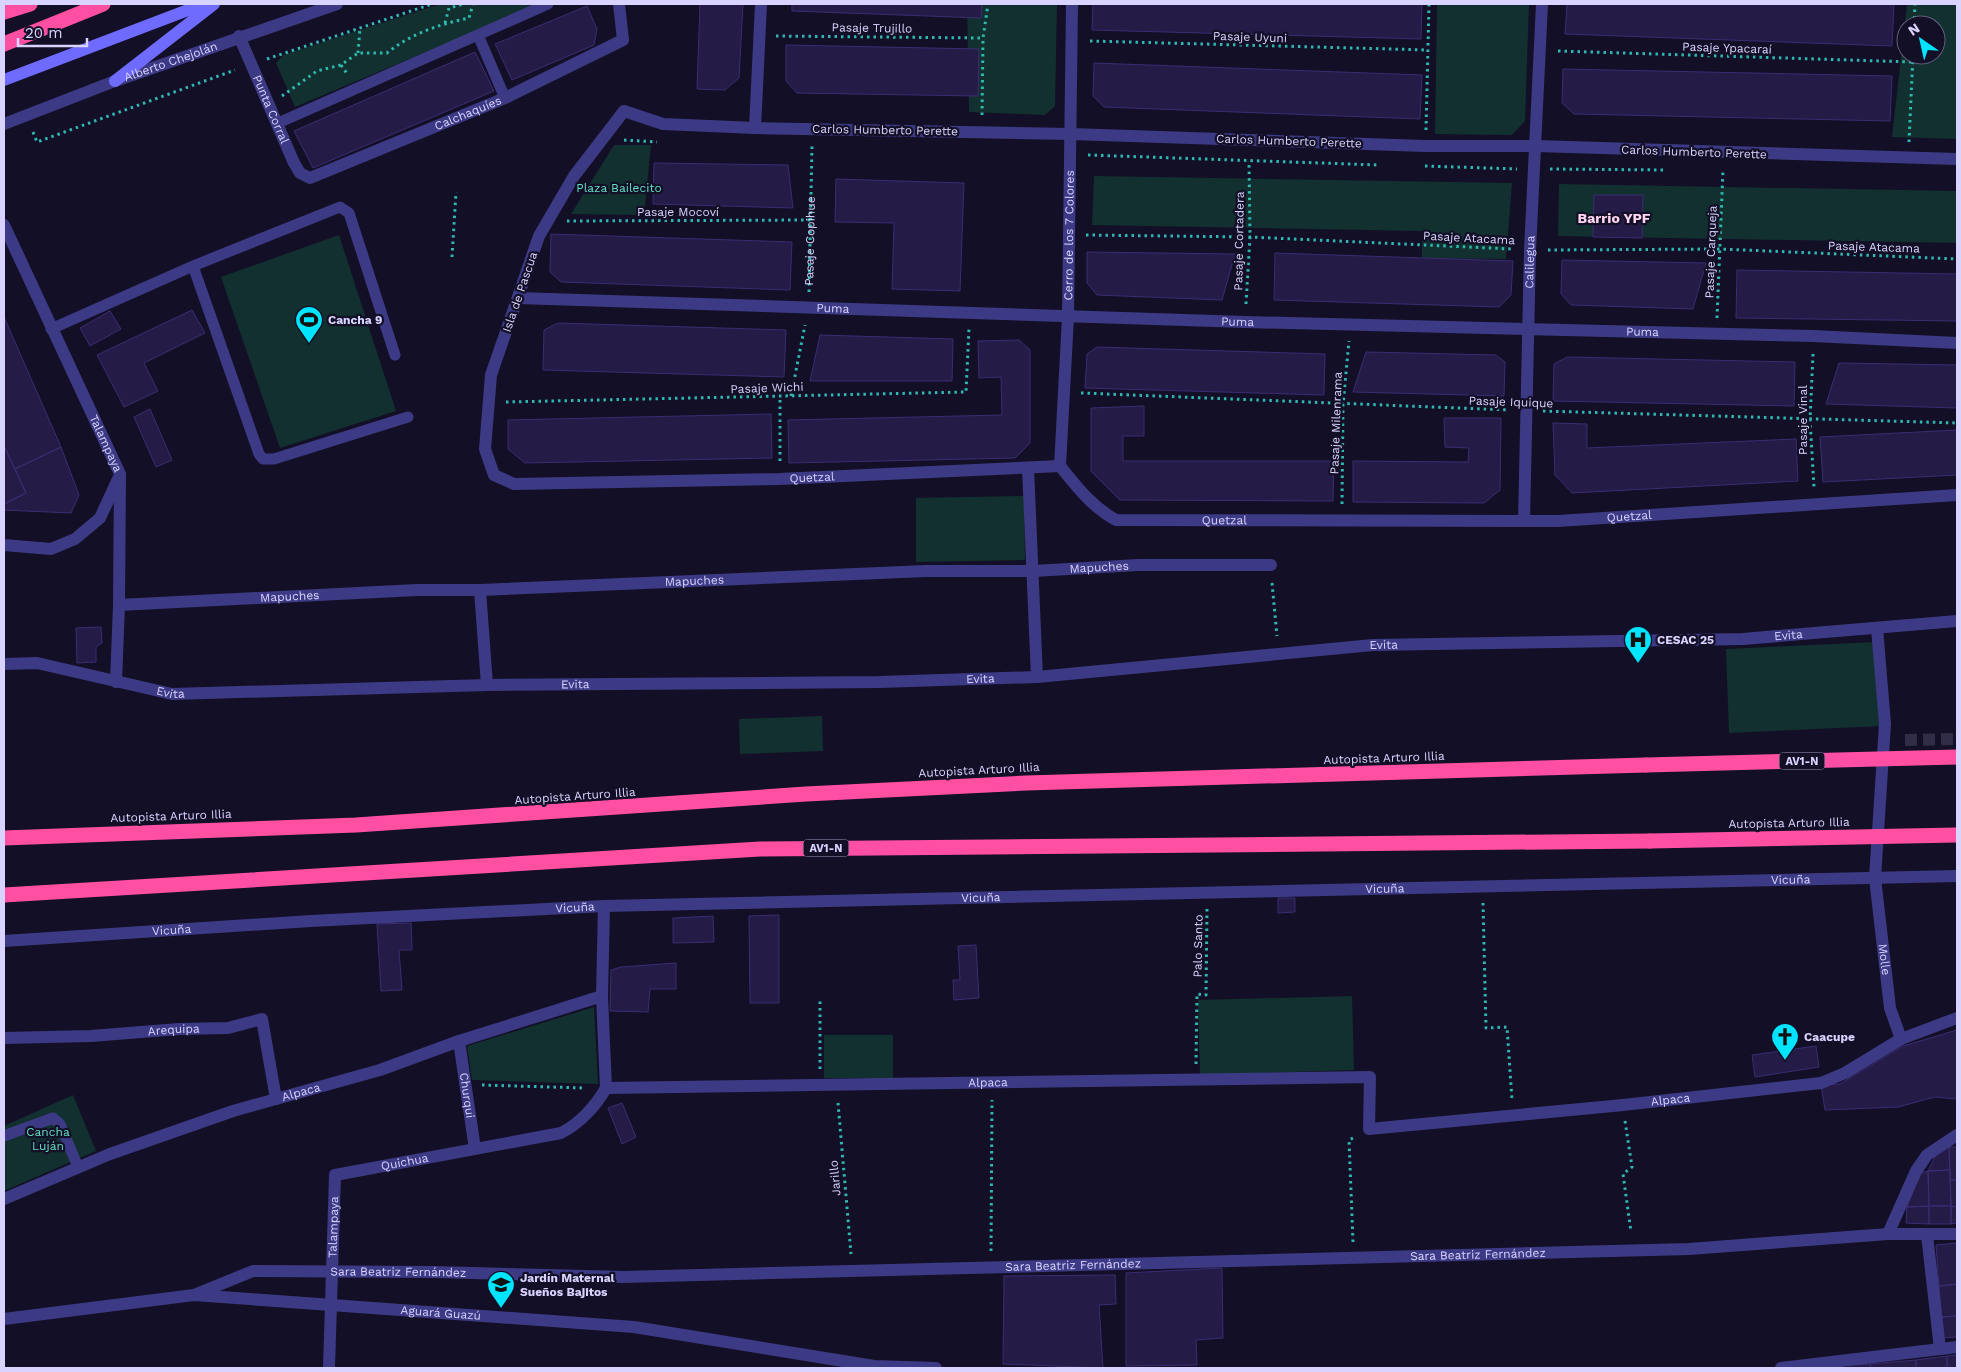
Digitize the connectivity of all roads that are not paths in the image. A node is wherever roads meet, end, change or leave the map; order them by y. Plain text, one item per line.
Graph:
1 (30, 4) edge
2 (103, 4) edge
3 (204, 4) edge
4 (214, 4) edge
5 (337, 4) edge
6 (548, 4) edge
7 (619, 4) edge
8 (761, 4) edge
9 (1072, 4) edge
10 (1542, 4) edge
11 (4, 12) edge
12 (478, 35) junction
13 (239, 36) junction
14 (4, 44) edge
15 (4, 80) edge
16 (115, 81) junction
17 (505, 98) junction
18 (624, 111) joint
19 (278, 123) junction
20 (4, 124) edge
21 (754, 128) junction
22 (1071, 134) junction
23 (1536, 146) junction
24 (1957, 159) edge
25 (310, 178) joint
26 (4, 225) edge
27 (194, 266) junction
28 (518, 298) junction
29 (1068, 317) junction
30 (51, 329) junction
31 (1528, 330) junction
32 (1957, 343) edge
33 (394, 355) dead end
34 (408, 417) dead end
35 (1060, 466) junction
36 (1028, 468) junction
37 (120, 474) junction
38 (514, 484) joint
39 (1957, 495) edge
40 (1524, 521) junction
41 (4, 545) edge
42 (1271, 565) road end
43 (1033, 570) junction
44 (480, 590) junction
45 (119, 606) junction
46 (1957, 621) edge
47 (1877, 628) junction
48 (4, 664) edge
49 (1037, 677) junction
50 (116, 682) junction
51 (487, 685) junction
52 (1957, 757) edge
53 (1957, 835) edge
54 (4, 838) edge
55 (1957, 876) edge
56 (1876, 878) junction
57 (4, 895) edge
58 (604, 906) junction
59 (4, 941) edge
60 (602, 996) junction
61 (1957, 1018) edge
62 (4, 1038) edge
63 (1902, 1039) junction
64 (460, 1041) junction
65 (606, 1088) junction
66 (276, 1099) junction
67 (1957, 1135) edge
68 (4, 1136) edge
69 (475, 1149) junction
70 (78, 1168) junction
71 (335, 1175) joint
72 (4, 1199) edge
73 (1888, 1234) junction
74 (1957, 1234) edge
75 (1927, 1235) junction
76 (332, 1272) junction
77 (194, 1296) junction
78 (331, 1305) junction
79 (4, 1319) edge
80 (1957, 1347) edge
81 (1940, 1349) junction
82 (329, 1368) edge
83 (936, 1368) edge
84 (1781, 1368) edge

1 - 11 highway
2 - 14 highway, bridge
3 - 15 main road
4 - 16 main road
5 - 13 street, Alberto Chejolán
6 - 12 lane
7 - 17 street, Calchaquíes
8 - 21 street
9 - 22 street, Cerro de los 7 Colores
10 - 23 street, Calilegua
12 - 17 lane
12 - 19 lane
13 - 16 street, Alberto Chejolán
13 - 19 street, Punta Corral
16 - 20 street, Alberto Chejolán
17 - 25 street, Calchaquíes
18 - 21 street, Carlos Humberto Perette
18 - 28 street, Isla de Pascua
19 - 25 street, Punta Corral
21 - 22 street, Carlos Humberto Perette
22 - 23 street, Carlos Humberto Perette
22 - 29 street, Cerro de los 7 Colores
23 - 24 street, Carlos Humberto Perette
23 - 31 street, Calilegua
26 - 30 street, Talampaya
27 - 30 lane
27 - 33 lane
27 - 34 lane
28 - 29 street, Puma
28 - 38 street, Isla de Pascua
29 - 31 street, Puma
29 - 35 street, Cerro de los 7 Colores
30 - 37 street, Talampaya
31 - 32 street, Puma
31 - 40 street, Calilegua
35 - 36 street, Quetzal
35 - 40 street, Quetzal
36 - 38 street, Quetzal
36 - 43 street
37 - 41 street
37 - 45 street, Talampaya
39 - 40 street, Quetzal
42 - 43 street, Mapuches
43 - 44 street, Mapuches
43 - 49 street
44 - 45 street, Mapuches
44 - 51 street
45 - 50 street, Talampaya
46 - 47 street, Evita
47 - 49 street, Evita
47 - 56 street, Molle
48 - 50 street, Evita
49 - 51 street, Evita
50 - 51 street, Evita
52 - 54 highway, Autopista Arturo Illia / AV1-N, bridge
53 - 57 highway, Autopista Arturo Illia / AV1-N, bridge
55 - 56 street, Vicuña
56 - 58 street, Vicuña
56 - 63 street, Molle
58 - 59 street, Vicuña
58 - 60 street
60 - 64 street, Alpaca
60 - 65 street
61 - 63 street, Alpaca
62 - 66 street, Arequipa
63 - 65 street, Alpaca
64 - 66 street, Alpaca
64 - 69 street, Churqui
65 - 69 street, Quichua
66 - 70 street, Alpaca
67 - 73 street
68 - 70 lane
69 - 71 street, Quichua
70 - 72 street, Alpaca
71 - 76 street, Talampaya
73 - 75 street, Sara Beatriz Fernández
73 - 76 street, Sara Beatriz Fernández
74 - 75 street, Sara Beatriz Fernández
75 - 81 street
76 - 77 street, Sara Beatriz Fernández
76 - 78 street, Talampaya
77 - 78 street, Aguará Guazú
77 - 79 street, Aguará Guazú
78 - 82 street, Talampaya
78 - 83 street, Aguará Guazú
80 - 81 street
81 - 84 street

